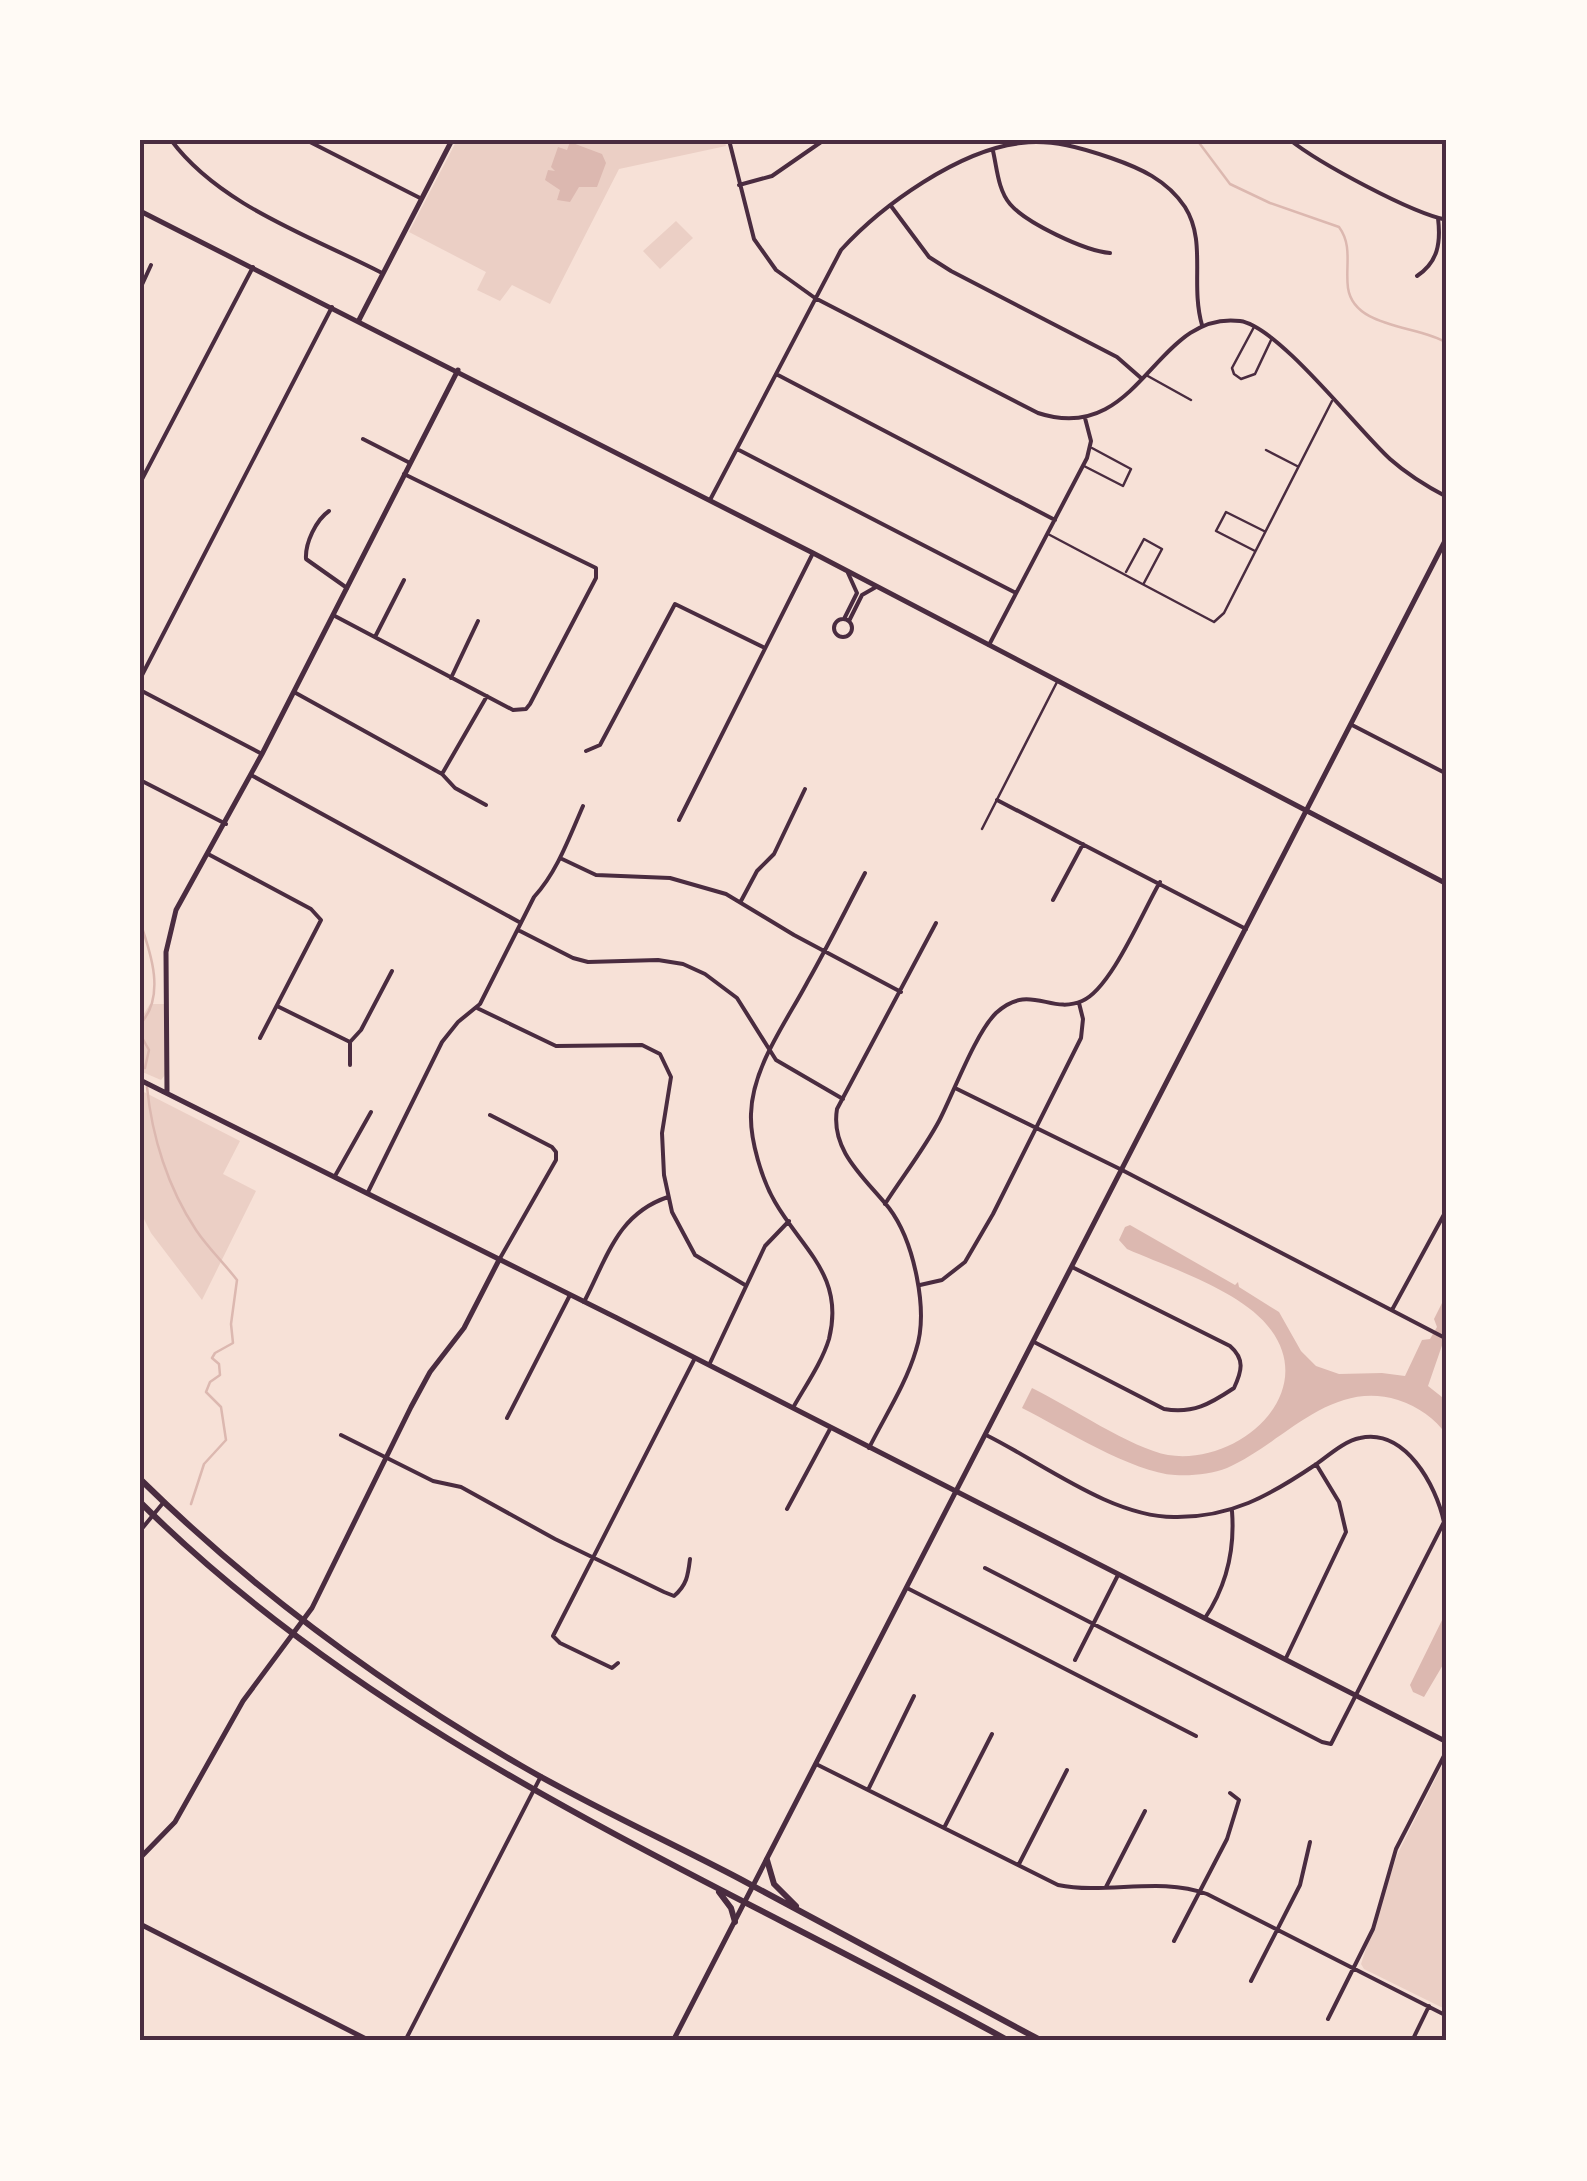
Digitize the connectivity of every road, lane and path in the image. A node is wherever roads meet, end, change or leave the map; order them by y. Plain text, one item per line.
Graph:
1 (171, 140) edge
2 (306, 140) edge
3 (452, 140) edge
4 (729, 140) edge
5 (824, 140) edge
6 (1292, 141) edge
7 (1079, 143) edge
8 (992, 151) junction
9 (739, 185) junction
10 (420, 198) junction
11 (891, 206) junction
12 (140, 210) edge
13 (1438, 218) junction
14 (1447, 220) edge
15 (1110, 253) dead end
16 (151, 265) dead end
17 (253, 267) junction
18 (382, 273) junction
19 (1417, 276) dead end
20 (140, 289) edge
21 (815, 298) junction
22 (332, 307) junction
23 (359, 320) junction
24 (1202, 325) junction
25 (1255, 326) junction
26 (1272, 338) junction
27 (458, 370) junction
28 (776, 374) junction
29 (1143, 377) junction
30 (1333, 399) junction
31 (1191, 400) dead end
32 (1085, 418) junction
33 (363, 439) dead end
34 (1091, 448) junction
35 (736, 449) junction
36 (1266, 450) dead end
37 (410, 463) junction
38 (1084, 466) junction
39 (1299, 467) junction
40 (404, 474) junction
41 (140, 482) edge
42 (1447, 497) edge
43 (710, 500) junction
44 (328, 512) dead end
45 (1055, 520) junction
46 (1265, 532) junction
47 (1048, 534) junction
48 (1447, 537) edge
49 (1256, 551) junction
50 (813, 553) junction
51 (847, 570) junction
52 (1124, 574) junction
53 (404, 580) dead end
54 (1143, 584) junction
55 (878, 586) junction
56 (347, 588) junction
57 (1016, 593) junction
58 (859, 594) junction
59 (333, 615) junction
60 (847, 620) dead end
61 (478, 621) dead end
62 (375, 637) junction
63 (989, 645) junction
64 (765, 648) junction
65 (450, 678) junction
66 (140, 680) edge
67 (1058, 681) junction
68 (140, 690) edge
69 (294, 692) junction
70 (486, 696) junction
71 (1352, 725) junction
72 (586, 751) dead end
73 (262, 754) junction
74 (442, 774) junction
75 (1447, 774) edge
76 (251, 775) junction
77 (140, 780) edge
78 (805, 789) dead end
79 (997, 800) junction
80 (486, 805) dead end
81 (583, 806) dead end
82 (1306, 811) junction
83 (679, 820) dead end
84 (226, 824) junction
85 (982, 829) dead end
86 (1083, 844) junction
87 (208, 854) junction
88 (560, 858) junction
89 (865, 872) dead end
90 (1160, 882) junction
91 (1447, 884) edge
92 (1052, 900) dead end
93 (741, 902) junction
94 (521, 923) junction
95 (936, 923) dead end
96 (1246, 928) junction
97 (518, 930) junction
98 (824, 951) junction
99 (392, 971) dead end
100 (901, 992) junction
101 (1079, 1003) junction
102 (277, 1006) junction
103 (477, 1008) junction
104 (260, 1038) dead end
105 (350, 1042) junction
106 (770, 1052) junction
107 (350, 1065) dead end
108 (140, 1080) edge
109 (956, 1088) junction
110 (167, 1093) junction
111 (843, 1099) junction
112 (372, 1112) dead end
113 (490, 1115) dead end
114 (1035, 1127) junction
115 (1122, 1170) junction
116 (335, 1176) junction
117 (368, 1192) junction
118 (668, 1197) junction
119 (885, 1204) junction
120 (1447, 1209) edge
121 (789, 1220) junction
122 (499, 1260) junction
123 (1072, 1267) junction
124 (745, 1285) junction
125 (918, 1286) junction
126 (570, 1295) junction
127 (584, 1302) junction
128 (1391, 1311) junction
129 (1447, 1340) edge
130 (1034, 1342) junction
131 (694, 1358) junction
132 (709, 1366) junction
133 (792, 1409) junction
134 (507, 1418) dead end
135 (830, 1429) junction
136 (341, 1434) dead end
137 (986, 1435) junction
138 (869, 1449) junction
139 (387, 1458) junction
140 (1316, 1464) junction
141 (140, 1479) edge
142 (956, 1492) junction
143 (140, 1502) edge
144 (163, 1503) junction
145 (787, 1509) dead end
146 (1232, 1512) junction
147 (153, 1515) junction
148 (140, 1531) edge
149 (594, 1558) junction
150 (690, 1559) dead end
151 (985, 1568) dead end
152 (1118, 1574) junction
153 (907, 1588) junction
154 (1205, 1618) junction
155 (304, 1619) junction
156 (1093, 1624) junction
157 (293, 1634) junction
158 (1285, 1659) junction
159 (1074, 1660) dead end
160 (618, 1663) dead end
161 (914, 1696) dead end
162 (1357, 1696) junction
163 (992, 1734) dead end
164 (1196, 1736) dead end
165 (1447, 1746) edge
166 (816, 1764) junction
167 (1067, 1770) dead end
168 (541, 1776) junction
169 (534, 1790) junction
170 (868, 1790) junction
171 (1230, 1793) dead end
172 (1145, 1811) dead end
173 (944, 1828) junction
174 (1310, 1842) dead end
175 (140, 1858) edge
176 (767, 1860) junction
177 (1018, 1866) junction
178 (711, 1884) junction
179 (753, 1886) junction
180 (1105, 1887) junction
181 (1200, 1892) junction
182 (745, 1902) junction
183 (804, 1914) junction
184 (734, 1922) junction
185 (140, 1924) edge
186 (1278, 1929) junction
187 (1174, 1942) dead end
188 (1355, 1968) junction
189 (922, 1977) junction
190 (1251, 1982) dead end
191 (912, 1990) junction
192 (1429, 2006) junction
193 (1447, 2016) edge
194 (1328, 2019) dead end
195 (370, 2041) edge
196 (405, 2041) edge
197 (673, 2041) edge
198 (1009, 2041) edge
199 (1042, 2041) edge
200 (1412, 2041) edge

1 - 18 street
2 - 10 street
3 - 10 main road
4 - 9 street
5 - 9 street
6 - 13 street
7 - 8 street
7 - 24 street
8 - 11 street
8 - 15 street
9 - 21 street
10 - 18 main road
11 - 21 street
11 - 29 street
12 - 17 main road
13 - 14 street
13 - 19 street
16 - 20 street
17 - 22 main road
17 - 41 street
18 - 23 main road
21 - 28 street
21 - 32 street
22 - 23 main road
22 - 66 street
23 - 27 main road
24 - 25 street
24 - 29 street
25 - 26 street
25 - 26 lane
26 - 30 street
27 - 37 main road
27 - 43 main road
28 - 35 street
28 - 45 street
29 - 31 lane
29 - 32 street
30 - 39 lane
30 - 42 street
32 - 34 street
33 - 37 street
34 - 38 street
34 - 38 lane
35 - 43 street
35 - 57 street
36 - 39 lane
37 - 40 main road
38 - 45 street
39 - 46 lane
40 - 56 main road
40 - 70 street
43 - 50 main road
44 - 56 street
45 - 47 street
46 - 49 lane
46 - 49 lane
47 - 52 lane
47 - 57 street
48 - 71 main road
49 - 54 lane
50 - 51 main road
50 - 64 street
51 - 55 main road
51 - 58 street
52 - 54 lane
52 - 54 lane
53 - 62 street
55 - 58 street
55 - 63 main road
56 - 59 main road
57 - 63 street
58 - 60 street
59 - 62 street
59 - 69 main road
61 - 65 street
62 - 65 street
63 - 67 main road
64 - 72 street
64 - 83 street
65 - 70 street
67 - 79 lane
67 - 82 main road
68 - 73 street
69 - 73 main road
69 - 74 street
70 - 74 street
71 - 75 street
71 - 82 main road
73 - 76 main road
74 - 80 street
76 - 84 main road
76 - 94 street
77 - 84 street
78 - 93 street
79 - 85 lane
79 - 86 street
81 - 88 street
82 - 91 main road
82 - 96 main road
84 - 87 main road
86 - 90 street
86 - 92 street
87 - 102 street
87 - 110 main road
88 - 93 street
88 - 94 street
89 - 98 street
90 - 96 street
90 - 101 street
93 - 98 street
94 - 97 street
95 - 100 street
96 - 115 main road
97 - 103 street
97 - 106 street
98 - 100 street
98 - 106 street
99 - 105 street
100 - 111 street
101 - 109 street
101 - 114 street
102 - 104 street
102 - 105 street
103 - 117 street
103 - 118 street
105 - 107 street
106 - 111 street
106 - 121 street
108 - 110 main road
109 - 114 street
109 - 119 street
110 - 116 main road
111 - 119 street
112 - 116 street
113 - 122 street
114 - 115 street
114 - 125 street
115 - 123 main road
115 - 128 street
116 - 117 main road
117 - 122 main road
118 - 124 street
118 - 127 street
119 - 125 street
120 - 128 street
121 - 124 street
121 - 133 street
122 - 126 main road
122 - 139 main road
123 - 130 main road
123 - 130 street
124 - 132 street
125 - 138 street
126 - 127 main road
126 - 134 street
127 - 131 main road
128 - 129 street
130 - 137 main road
131 - 132 main road
131 - 149 street
132 - 133 main road
133 - 135 main road
135 - 138 main road
135 - 145 street
136 - 139 street
137 - 142 main road
137 - 146 street
138 - 142 main road
139 - 149 street
139 - 155 main road
140 - 146 street
140 - 158 street
140 - 162 street
141 - 144 main road
142 - 152 main road
142 - 153 main road
143 - 147 main road
144 - 147 street
144 - 155 main road
146 - 154 street
147 - 148 street
147 - 157 main road
149 - 150 street
149 - 160 street
151 - 156 street
152 - 154 main road
152 - 156 street
153 - 164 street
153 - 166 main road
154 - 158 main road
155 - 157 main road
155 - 168 main road
156 - 159 street
156 - 162 street
157 - 169 main road
157 - 175 main road
158 - 162 main road
161 - 170 street
162 - 165 main road
163 - 173 street
165 - 188 street
166 - 170 street
166 - 176 main road
167 - 177 street
168 - 169 street
168 - 179 main road
169 - 178 main road
169 - 196 street
170 - 173 street
171 - 181 street
172 - 180 street
173 - 177 street
174 - 186 street
176 - 179 main road
176 - 183 main road
177 - 180 street
178 - 182 main road
178 - 184 main road
179 - 182 main road
179 - 183 main road
180 - 181 street
181 - 186 street
181 - 187 street
182 - 184 main road
182 - 191 main road
183 - 189 main road
184 - 197 main road
185 - 195 main road
186 - 188 street
186 - 190 street
188 - 192 street
188 - 194 street
189 - 191 main road
189 - 199 main road
191 - 198 main road
192 - 193 street
192 - 200 street

